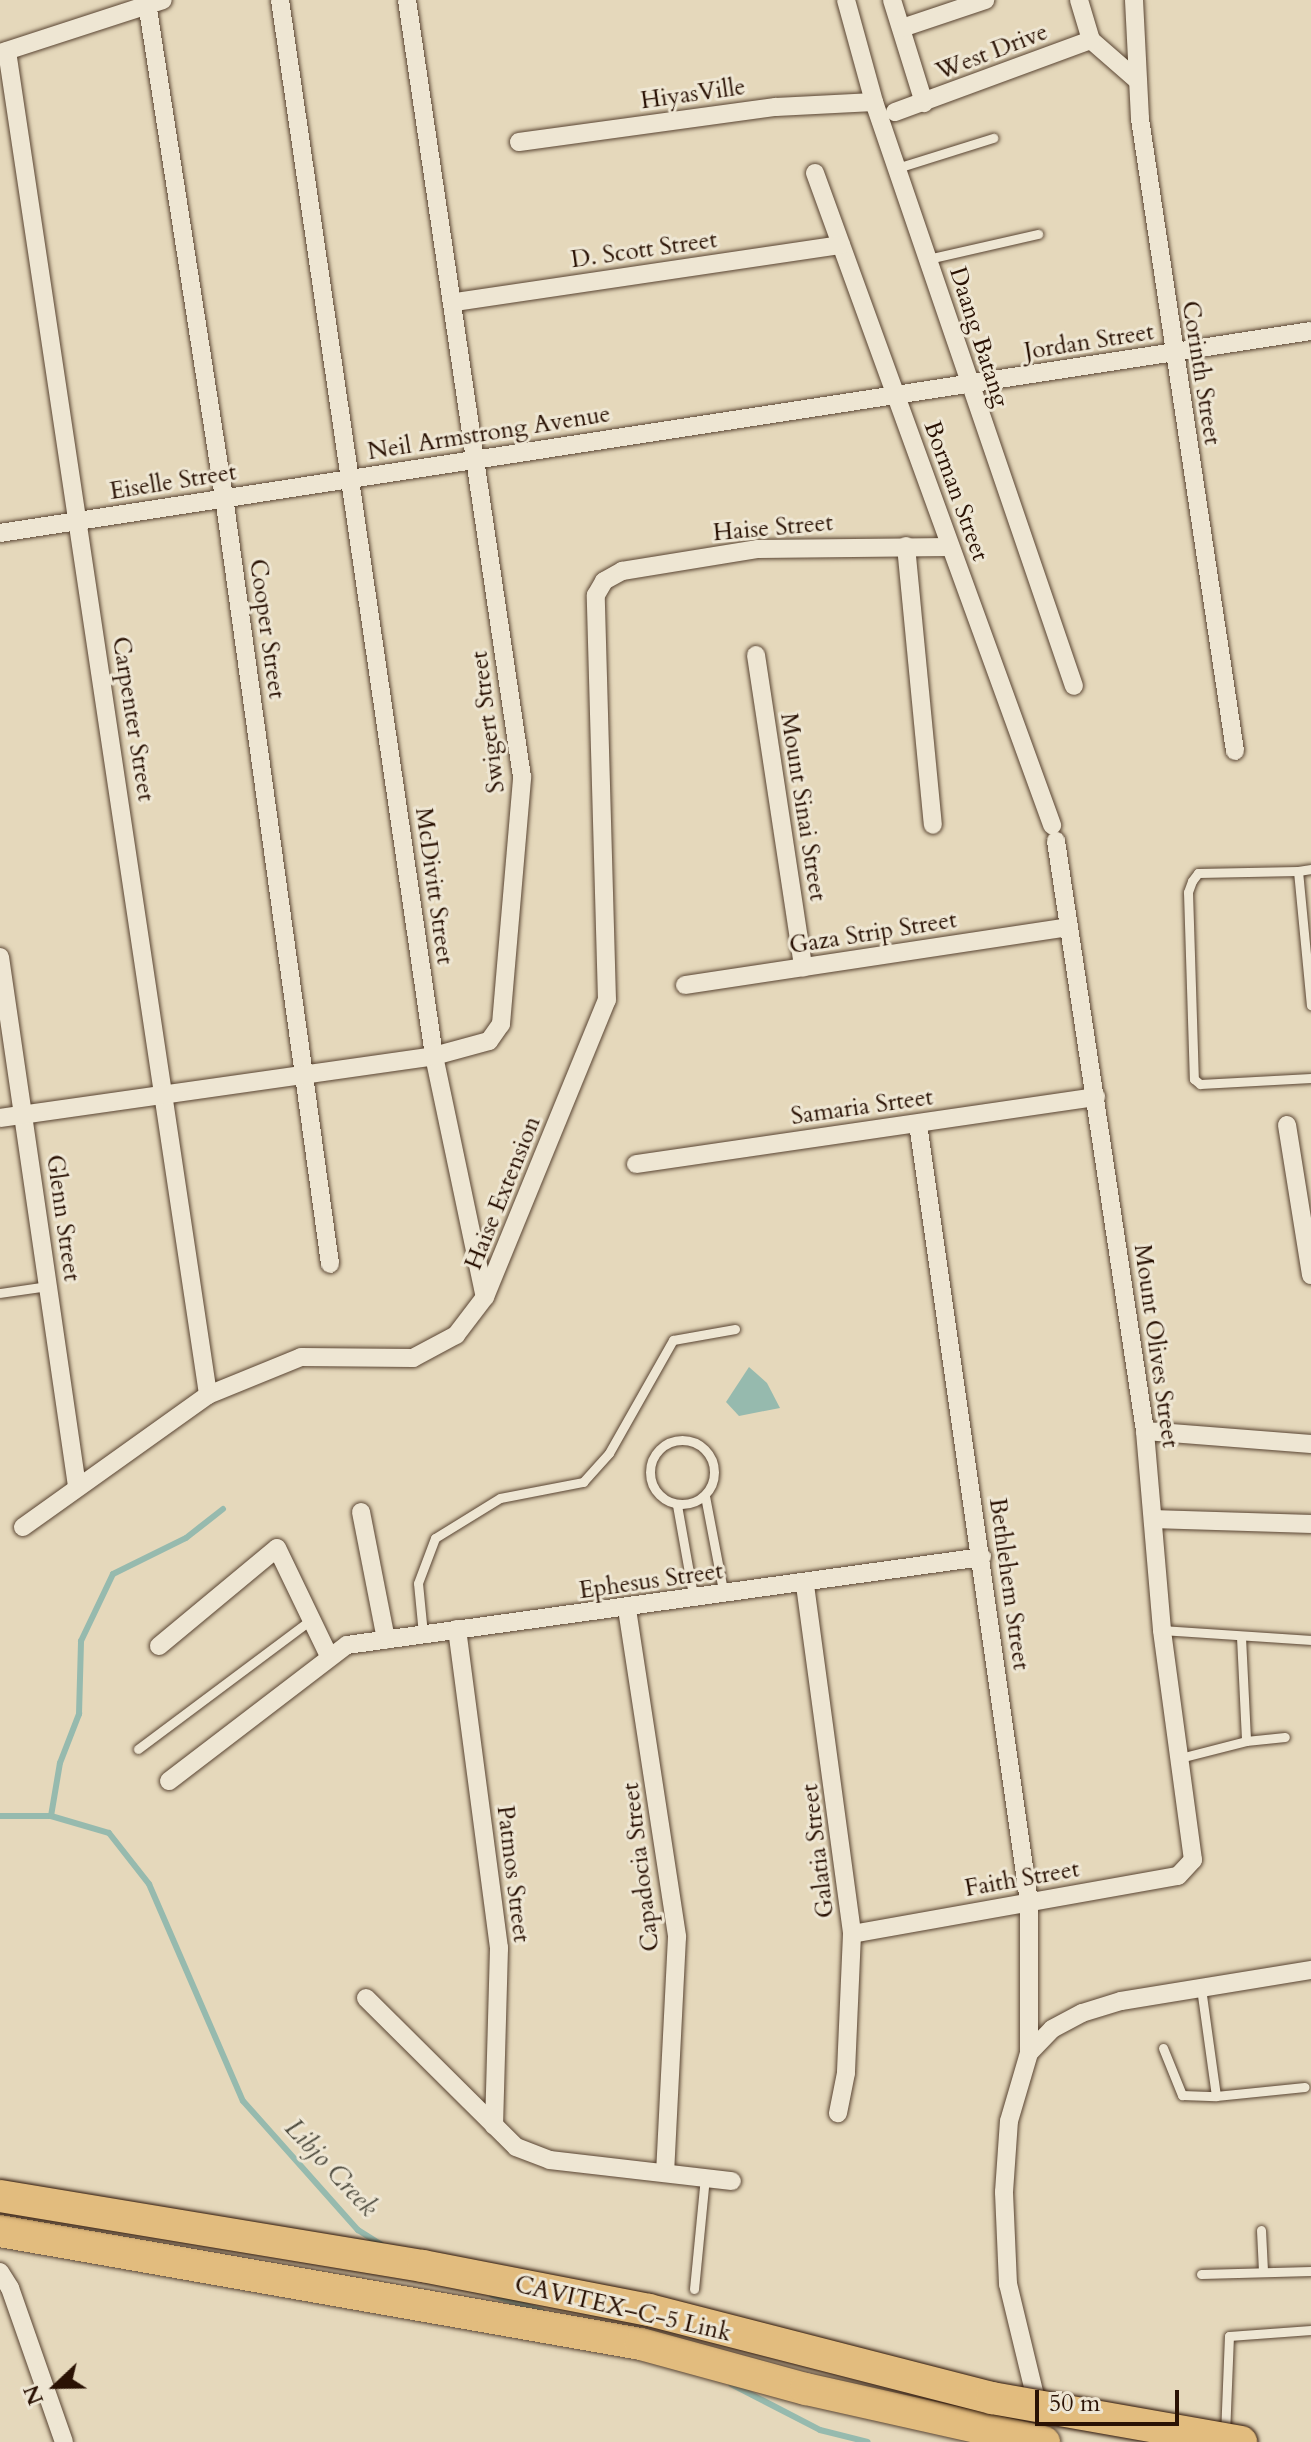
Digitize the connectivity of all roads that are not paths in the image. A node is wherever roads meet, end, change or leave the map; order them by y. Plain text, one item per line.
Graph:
1 (280, 0) edge
2 (407, 0) edge
3 (846, 0) edge
4 (892, 0) edge
5 (985, 0) edge
6 (1079, 0) edge
7 (1134, 0) edge
8 (155, 2) edge
9 (902, 28) junction
10 (1091, 40) junction
11 (4, 52) edge
12 (1138, 81) junction
13 (874, 102) junction
14 (924, 103) junction
15 (895, 112) dead end
16 (993, 138) dead end
17 (519, 142) dead end
18 (897, 168) junction
19 (815, 173) dead end
20 (1038, 234) dead end
21 (841, 245) junction
22 (928, 259) junction
23 (455, 302) junction
24 (1311, 331) edge
25 (1173, 353) junction
26 (968, 383) junction
27 (895, 395) junction
28 (476, 459) junction
29 (353, 478) junction
30 (224, 498) junction
31 (79, 521) junction
32 (0, 533) edge
33 (906, 546) junction
34 (950, 547) junction
35 (604, 581) joint
36 (756, 655) dead end
37 (1074, 686) dead end
38 (1235, 751) dead end
39 (933, 825) dead end
40 (1054, 833) joint
41 (1311, 869) edge
42 (1298, 871) junction
43 (1068, 927) junction
44 (0, 957) edge
45 (803, 967) junction
46 (685, 985) dead end
47 (1311, 1005) edge
48 (434, 1056) junction
49 (307, 1073) junction
50 (1311, 1078) edge
51 (165, 1094) junction
52 (1096, 1097) junction
53 (24, 1114) junction
54 (0, 1118) edge
55 (918, 1124) junction
56 (1287, 1125) dead end
57 (636, 1164) dead end
58 (330, 1264) dead end
59 (1311, 1275) edge
60 (48, 1286) junction
61 (0, 1293) edge
62 (485, 1297) junction
63 (735, 1329) dead end
64 (208, 1395) junction
65 (1145, 1431) junction
66 (1311, 1444) edge
67 (77, 1486) junction
68 (705, 1496) junction
69 (677, 1505) junction
70 (361, 1512) dead end
71 (1153, 1519) junction
72 (1311, 1524) edge
73 (23, 1527) dead end
74 (982, 1557) junction
75 (805, 1585) junction
76 (724, 1596) junction
77 (694, 1600) junction
78 (627, 1609) junction
79 (312, 1619) junction
80 (457, 1629) junction
81 (1162, 1630) junction
82 (423, 1634) junction
83 (1241, 1637) junction
84 (386, 1640) junction
85 (1311, 1640) edge
86 (159, 1646) dead end
87 (329, 1656) junction
88 (1285, 1737) dead end
89 (1246, 1741) junction
90 (138, 1749) dead end
91 (1180, 1758) junction
92 (169, 1781) dead end
93 (1193, 1860) joint
94 (1029, 1902) junction
95 (852, 1934) junction
96 (1311, 1970) edge
97 (1201, 1988) junction
98 (366, 1998) dead end
99 (1163, 2048) dead end
100 (1029, 2053) junction
101 (1305, 2087) dead end
102 (1216, 2096) junction
103 (838, 2113) dead end
104 (494, 2126) junction
105 (665, 2170) junction
106 (705, 2176) junction
107 (732, 2181) dead end
108 (0, 2196) edge
109 (1261, 2230) dead end
110 (0, 2231) edge
111 (1263, 2271) junction
112 (1311, 2271) edge
113 (0, 2272) edge
114 (1201, 2274) dead end
115 (694, 2289) dead end
116 (1311, 2330) edge
117 (1044, 2435) edge
118 (64, 2442) edge
119 (1158, 2442) edge
120 (1225, 2442) edge
121 (1241, 2442) edge

1 - 29 street, Neil Armstrong Avenue
2 - 23 street, Swigert Street
3 - 13 street, Daang Batang
4 - 9 street
5 - 9 street
6 - 10 street
7 - 12 street, Corinth Street
8 - 11 street
8 - 30 street, Cooper Street
9 - 14 street
10 - 12 street
10 - 14 street, West Drive
11 - 31 street, Carpenter Street
12 - 25 street, Corinth Street
13 - 17 street, HiyasVille
13 - 18 street, Daang Batang
14 - 15 street, West Drive
16 - 18 lane
18 - 22 street, Daang Batang
19 - 21 street, Borman Street
20 - 22 lane
21 - 23 street, D. Scott Street
21 - 27 street, Borman Street
22 - 26 street, Daang Batang
23 - 28 street, Swigert Street
24 - 25 street, Jordan Street
25 - 26 street, Jordan Street
25 - 38 street, Corinth Street
26 - 27 street, Neil Armstrong Avenue
26 - 37 street, Daang Batang
27 - 28 street, Neil Armstrong Avenue
27 - 34 street, Borman Street
28 - 29 street, Neil Armstrong Avenue
28 - 48 street, Swigert Street
29 - 30 street, Eiselle Street
29 - 48 street, McDivitt Street
30 - 31 street, Eiselle Street
30 - 49 street, Cooper Street
31 - 32 street, Eiselle Street
31 - 51 street, Carpenter Street
33 - 34 street, Haise Street
33 - 35 street, Haise Street
33 - 39 street
34 - 40 street, Borman Street
35 - 62 street, Haise Extension
36 - 45 street, Mount Sinai Street
40 - 43 street, Mount Olives Street
41 - 42 lane
42 - 47 lane
42 - 50 lane
43 - 45 street, Gaza Strip Street
43 - 52 street, Mount Olives Street
44 - 53 street, Glenn Street
45 - 46 street, Gaza Strip Street
48 - 49 street, Swigert Street
48 - 62 street, McDivitt Street
49 - 51 street, Swigert Street
49 - 58 street, Cooper Street
51 - 53 street, Swigert Street
51 - 64 street, Carpenter Street
52 - 55 street, Samaria Srteet
52 - 65 street, Mount Olives Street
53 - 54 street, Swigert Street
53 - 60 street, Glenn Street
55 - 57 street, Samaria Srteet
55 - 74 street, Bethlehem Street
56 - 59 street
60 - 61 lane
60 - 67 street, Glenn Street
62 - 64 street, Haise Extension
63 - 82 lane
64 - 67 street, Haise Extension
65 - 66 street
65 - 71 street, Mount Olives Street
67 - 73 street, Haise Extension
68 - 69 lane
68 - 69 lane
68 - 76 lane
69 - 77 lane
70 - 84 street
71 - 72 street
71 - 81 street, Mount Olives Street
74 - 75 street, Ephesus Street
74 - 94 street, Bethlehem Street
75 - 76 street, Ephesus Street
75 - 95 street, Galatia Street
76 - 77 street, Ephesus Street
77 - 78 street, Ephesus Street
78 - 80 street, Ephesus Street
78 - 105 street, Capadocia Street
79 - 86 street
79 - 87 street
79 - 90 lane
80 - 82 street, Ephesus Street
80 - 104 street, Patmos Street
81 - 83 lane
81 - 91 street, Mount Olives Street
82 - 84 street, Ephesus Street
83 - 85 lane
83 - 89 lane
84 - 87 street, Ephesus Street
87 - 92 street, Ephesus Street
88 - 89 lane
89 - 91 lane
91 - 93 street, Mount Olives Street
93 - 94 street, Faith Street
94 - 95 street, Faith Street
94 - 100 street, Bethlehem Street
95 - 103 street, Galatia Street
96 - 97 street
97 - 100 street
97 - 102 lane
98 - 104 street
99 - 102 lane
100 - 117 street
101 - 102 lane
104 - 105 street
105 - 106 street
106 - 107 street
106 - 115 lane
108 - 121 highway, CAVITEX–C-5 Link, bridge
109 - 111 lane
110 - 117 highway, CAVITEX–C-5 Link
111 - 112 lane
111 - 114 lane
113 - 118 street
116 - 120 lane
117 - 119 street

